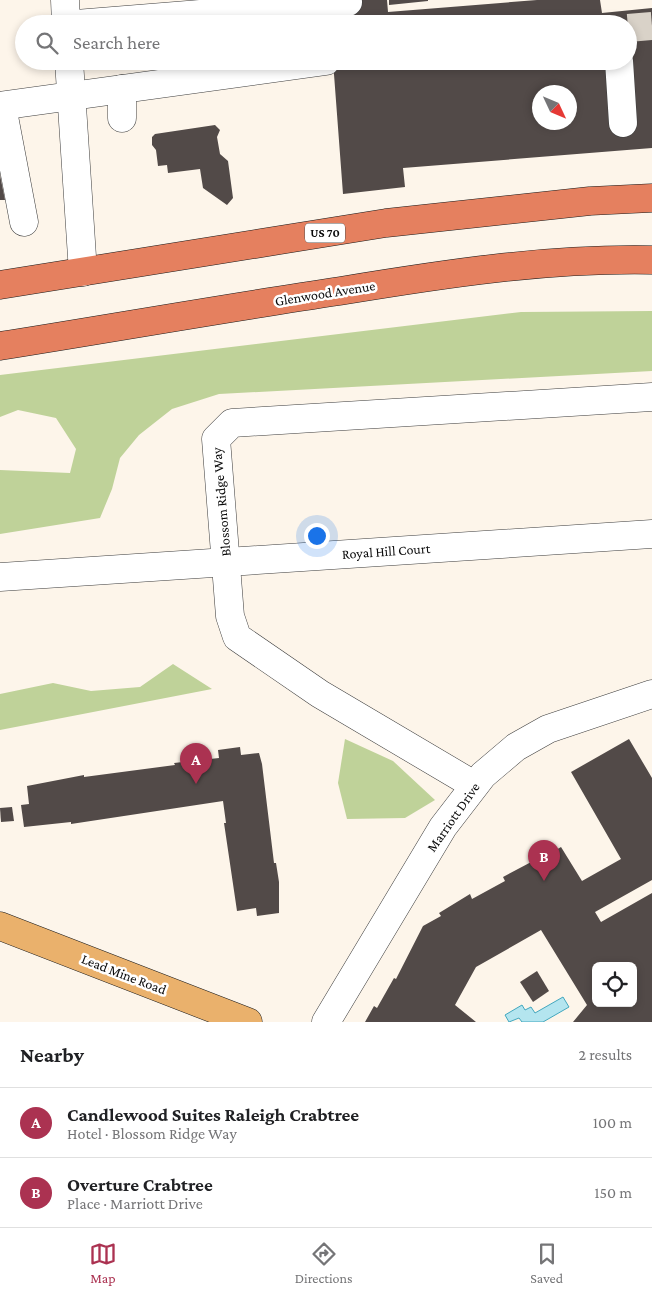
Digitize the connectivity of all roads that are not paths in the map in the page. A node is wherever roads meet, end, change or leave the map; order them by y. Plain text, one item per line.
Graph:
1 (65, 0) edge
2 (199, 7) edge
3 (348, 9) edge
4 (66, 15) edge
5 (141, 15) edge
6 (70, 70) edge
7 (260, 70) edge
8 (620, 70) edge
9 (122, 89) junction
10 (71, 96) junction
11 (1, 106) edge
12 (122, 118) dead end
13 (623, 123) dead end
14 (652, 198) edge
15 (24, 222) dead end
16 (652, 260) edge
17 (83, 272) junction
18 (0, 285) edge
19 (0, 346) edge
20 (652, 397) edge
21 (652, 534) edge
22 (226, 561) junction
23 (0, 577) edge
24 (652, 694) edge
25 (474, 785) junction
26 (0, 926) edge
27 (248, 1022) edge
28 (326, 1022) edge

1 - 4 street
2 - 3 street
2 - 5 street
6 - 10 street
7 - 9 street
8 - 13 street
9 - 10 street
9 - 12 street
10 - 11 street
10 - 17 street
11 - 15 street
14 - 17 highway, US 70
16 - 19 highway, Glenwood Avenue
17 - 18 highway, US 70
20 - 22 street, Blossom Ridge Way
21 - 22 street, Royal Hill Court
22 - 23 street, Royal Hill Court
22 - 25 street, Blossom Ridge Way
24 - 25 street, Marriott Drive
25 - 28 street, Marriott Drive
26 - 27 main road, Lead Mine Road

